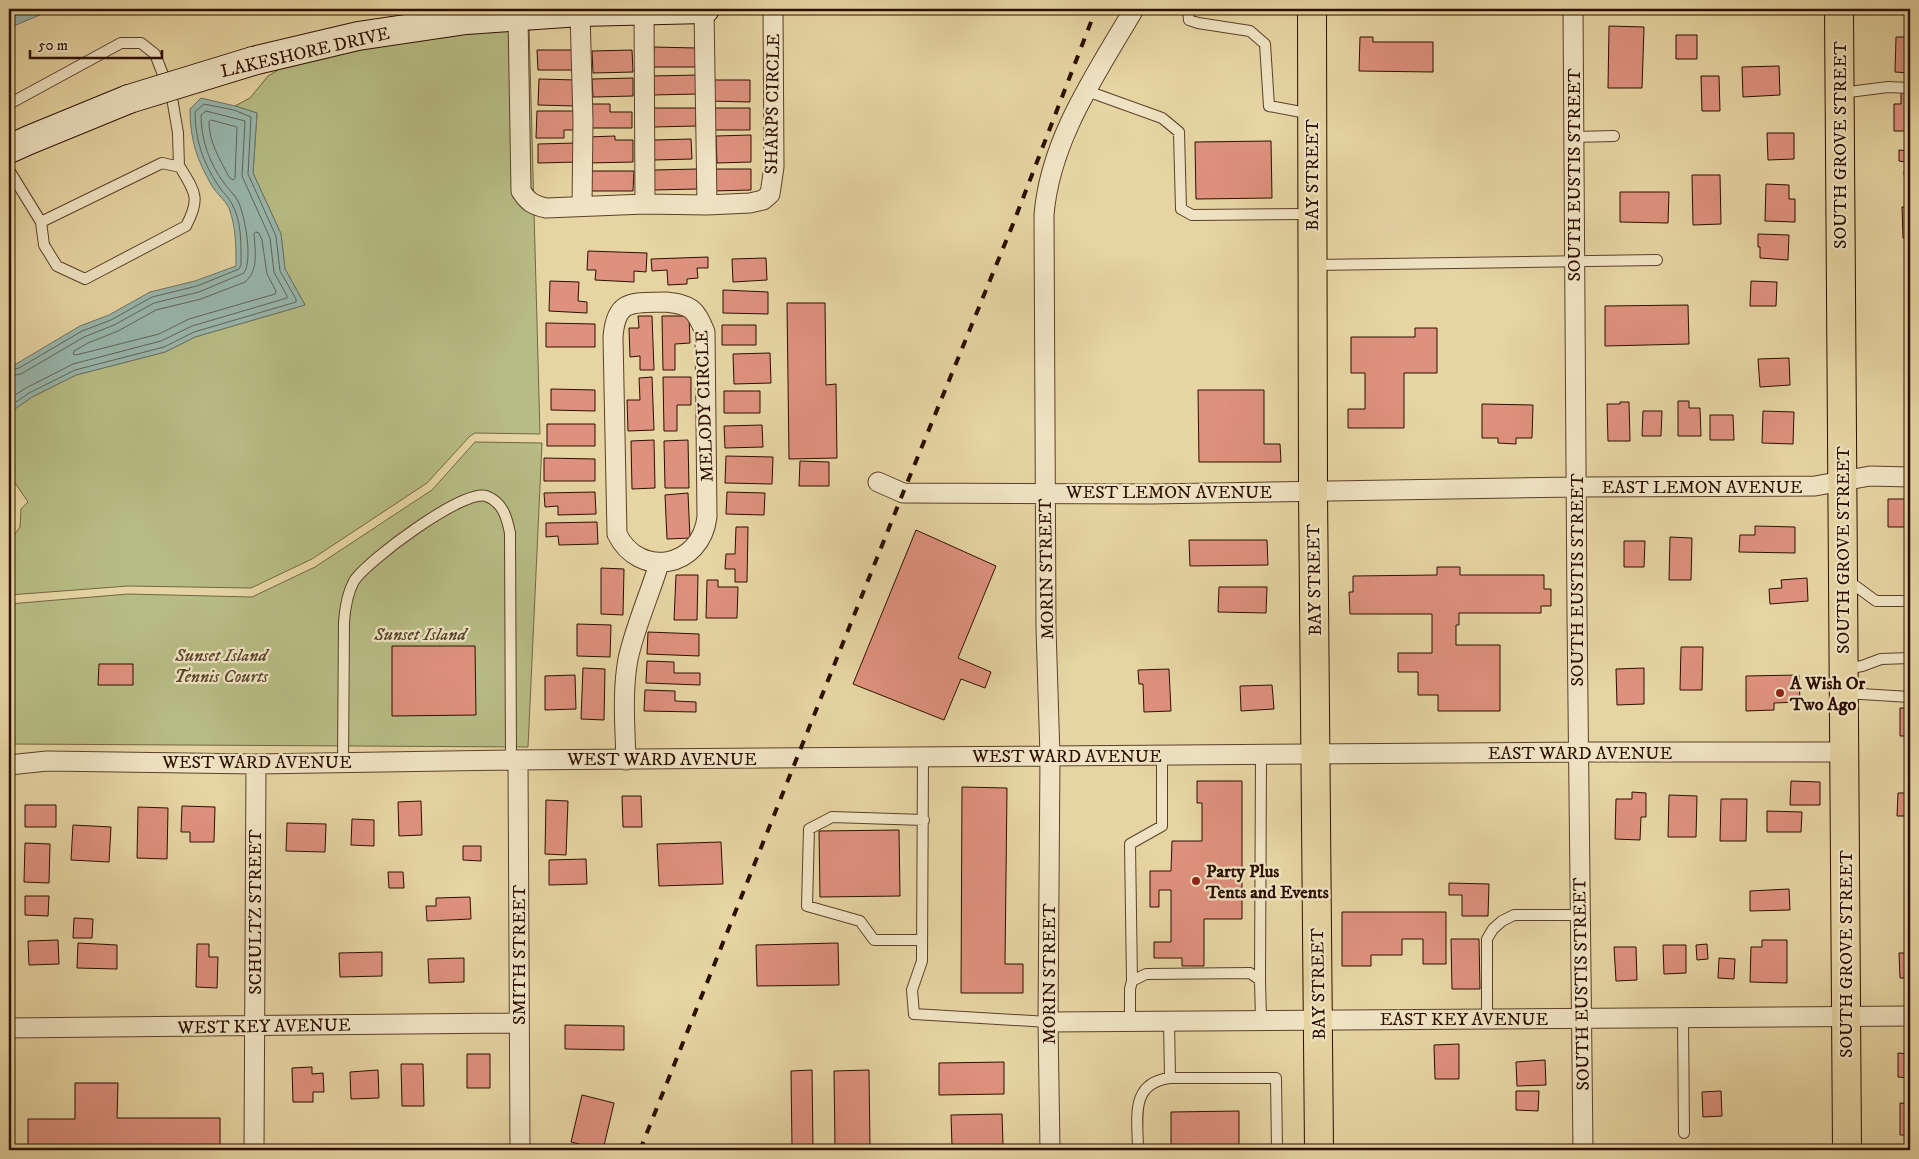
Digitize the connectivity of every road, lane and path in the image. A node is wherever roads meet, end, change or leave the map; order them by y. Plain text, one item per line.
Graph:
1 (705, 9) edge
2 (773, 9) edge
3 (1134, 9) edge
4 (1188, 9) edge
5 (1312, 9) edge
6 (1573, 9) edge
7 (1839, 9) edge
8 (644, 10) junction
9 (580, 12) junction
10 (518, 16) junction
11 (419, 18) edge
12 (1910, 88) edge
13 (1087, 91) junction
14 (1840, 93) junction
15 (9, 104) edge
16 (1312, 114) junction
17 (1614, 136) dead end
18 (1574, 137) junction
19 (9, 150) edge
20 (178, 167) junction
21 (9, 170) edge
22 (645, 204) junction
23 (707, 205) junction
24 (582, 206) junction
25 (1312, 214) junction
26 (41, 222) junction
27 (1657, 260) dead end
28 (1575, 261) junction
29 (1313, 265) junction
30 (1910, 477) edge
31 (878, 482) dead end
32 (1842, 482) junction
33 (1576, 487) junction
34 (1313, 491) junction
35 (1045, 493) junction
36 (659, 564) junction
37 (1843, 577) junction
38 (1910, 601) edge
39 (1910, 658) edge
40 (1844, 681) junction
41 (1910, 697) edge
42 (1579, 752) junction
43 (1844, 752) junction
44 (1316, 755) junction
45 (1050, 756) junction
46 (1162, 756) junction
47 (1261, 756) junction
48 (923, 758) junction
49 (515, 760) junction
50 (626, 760) junction
51 (343, 762) junction
52 (256, 764) junction
53 (9, 765) edge
54 (924, 820) junction
55 (1580, 915) junction
56 (922, 940) junction
57 (1260, 980) junction
58 (1132, 981) junction
59 (1910, 1016) edge
60 (1846, 1017) junction
61 (1582, 1018) junction
62 (1683, 1018) junction
63 (1487, 1019) junction
64 (1261, 1020) junction
65 (1318, 1020) junction
66 (1169, 1021) junction
67 (1048, 1022) junction
68 (1130, 1022) junction
69 (519, 1023) junction
70 (255, 1026) junction
71 (9, 1028) edge
72 (1170, 1078) junction
73 (1684, 1133) dead end
74 (254, 1150) edge
75 (520, 1150) edge
76 (1050, 1150) edge
77 (1138, 1150) edge
78 (1277, 1150) edge
79 (1319, 1150) edge
80 (1583, 1150) edge
81 (1847, 1150) edge

1 - 8 street, LAKESHORE DRIVE
1 - 23 street
2 - 23 street, SHARPS CIRCLE
3 - 13 street, MORIN STREET
4 - 16 lane
5 - 16 main road, BAY STREET
6 - 18 street, SOUTH EUSTIS STREET
7 - 14 main road, SOUTH GROVE STREET
8 - 9 street, LAKESHORE DRIVE
8 - 22 street
9 - 10 street, LAKESHORE DRIVE
9 - 24 street
10 - 11 street, LAKESHORE DRIVE
10 - 24 street, SHARPS CIRCLE
11 - 19 street, LAKESHORE DRIVE, bridge
12 - 14 lane
13 - 25 lane
13 - 35 street, MORIN STREET
14 - 32 main road, SOUTH GROVE STREET
15 - 20 lane
16 - 25 main road, BAY STREET
17 - 18 lane
18 - 28 street, SOUTH EUSTIS STREET
20 - 26 lane
20 - 26 lane
21 - 26 lane
22 - 23 street, SHARPS CIRCLE
22 - 24 street, SHARPS CIRCLE
25 - 29 main road, BAY STREET
27 - 28 lane
28 - 29 lane
28 - 33 street, SOUTH EUSTIS STREET
29 - 34 main road, BAY STREET
30 - 32 street, EAST LEMON AVENUE
31 - 35 street, WEST LEMON AVENUE
32 - 33 street, EAST LEMON AVENUE
32 - 37 main road, SOUTH GROVE STREET
33 - 34 street, EAST LEMON AVENUE
33 - 42 street, SOUTH EUSTIS STREET
34 - 35 street, WEST LEMON AVENUE
34 - 44 main road, BAY STREET
35 - 45 street, MORIN STREET
36 - 36 street, MELODY CIRCLE
36 - 50 street
37 - 38 lane
37 - 40 main road, SOUTH GROVE STREET
39 - 40 lane
40 - 41 lane
40 - 43 main road, SOUTH GROVE STREET
42 - 43 street, EAST WARD AVENUE
42 - 44 street, EAST WARD AVENUE
42 - 55 street, SOUTH EUSTIS STREET
43 - 60 main road, SOUTH GROVE STREET
44 - 47 street, WEST WARD AVENUE
44 - 65 main road, BAY STREET
45 - 46 street, WEST WARD AVENUE
45 - 48 street, WEST WARD AVENUE
45 - 67 street, MORIN STREET
46 - 47 street, WEST WARD AVENUE
46 - 58 lane
47 - 57 lane
48 - 50 street, WEST WARD AVENUE
48 - 54 lane
49 - 50 street, WEST WARD AVENUE
49 - 51 street, WEST WARD AVENUE
49 - 51 lane
49 - 69 street, SMITH STREET
51 - 52 street, WEST WARD AVENUE
52 - 53 street, WEST WARD AVENUE
52 - 70 street, SCHULTZ STREET
54 - 56 lane
54 - 56 lane
55 - 61 street, SOUTH EUSTIS STREET
55 - 63 lane
56 - 67 lane
57 - 58 lane
57 - 64 lane
58 - 68 lane
59 - 60 street, EAST KEY AVENUE
60 - 62 street, EAST KEY AVENUE
60 - 81 main road, SOUTH GROVE STREET
61 - 62 street, EAST KEY AVENUE
61 - 63 street, EAST KEY AVENUE
61 - 80 street, SOUTH EUSTIS STREET
62 - 73 lane
63 - 65 street, EAST KEY AVENUE
64 - 65 street, EAST KEY AVENUE
64 - 66 street, EAST KEY AVENUE
65 - 79 main road, BAY STREET
66 - 68 street, EAST KEY AVENUE
66 - 72 lane
67 - 68 street, EAST KEY AVENUE
67 - 76 street, MORIN STREET
69 - 70 street, WEST KEY AVENUE
69 - 75 street, SMITH STREET
70 - 71 street, WEST KEY AVENUE
70 - 74 street, SCHULTZ STREET
72 - 77 lane
72 - 78 lane

